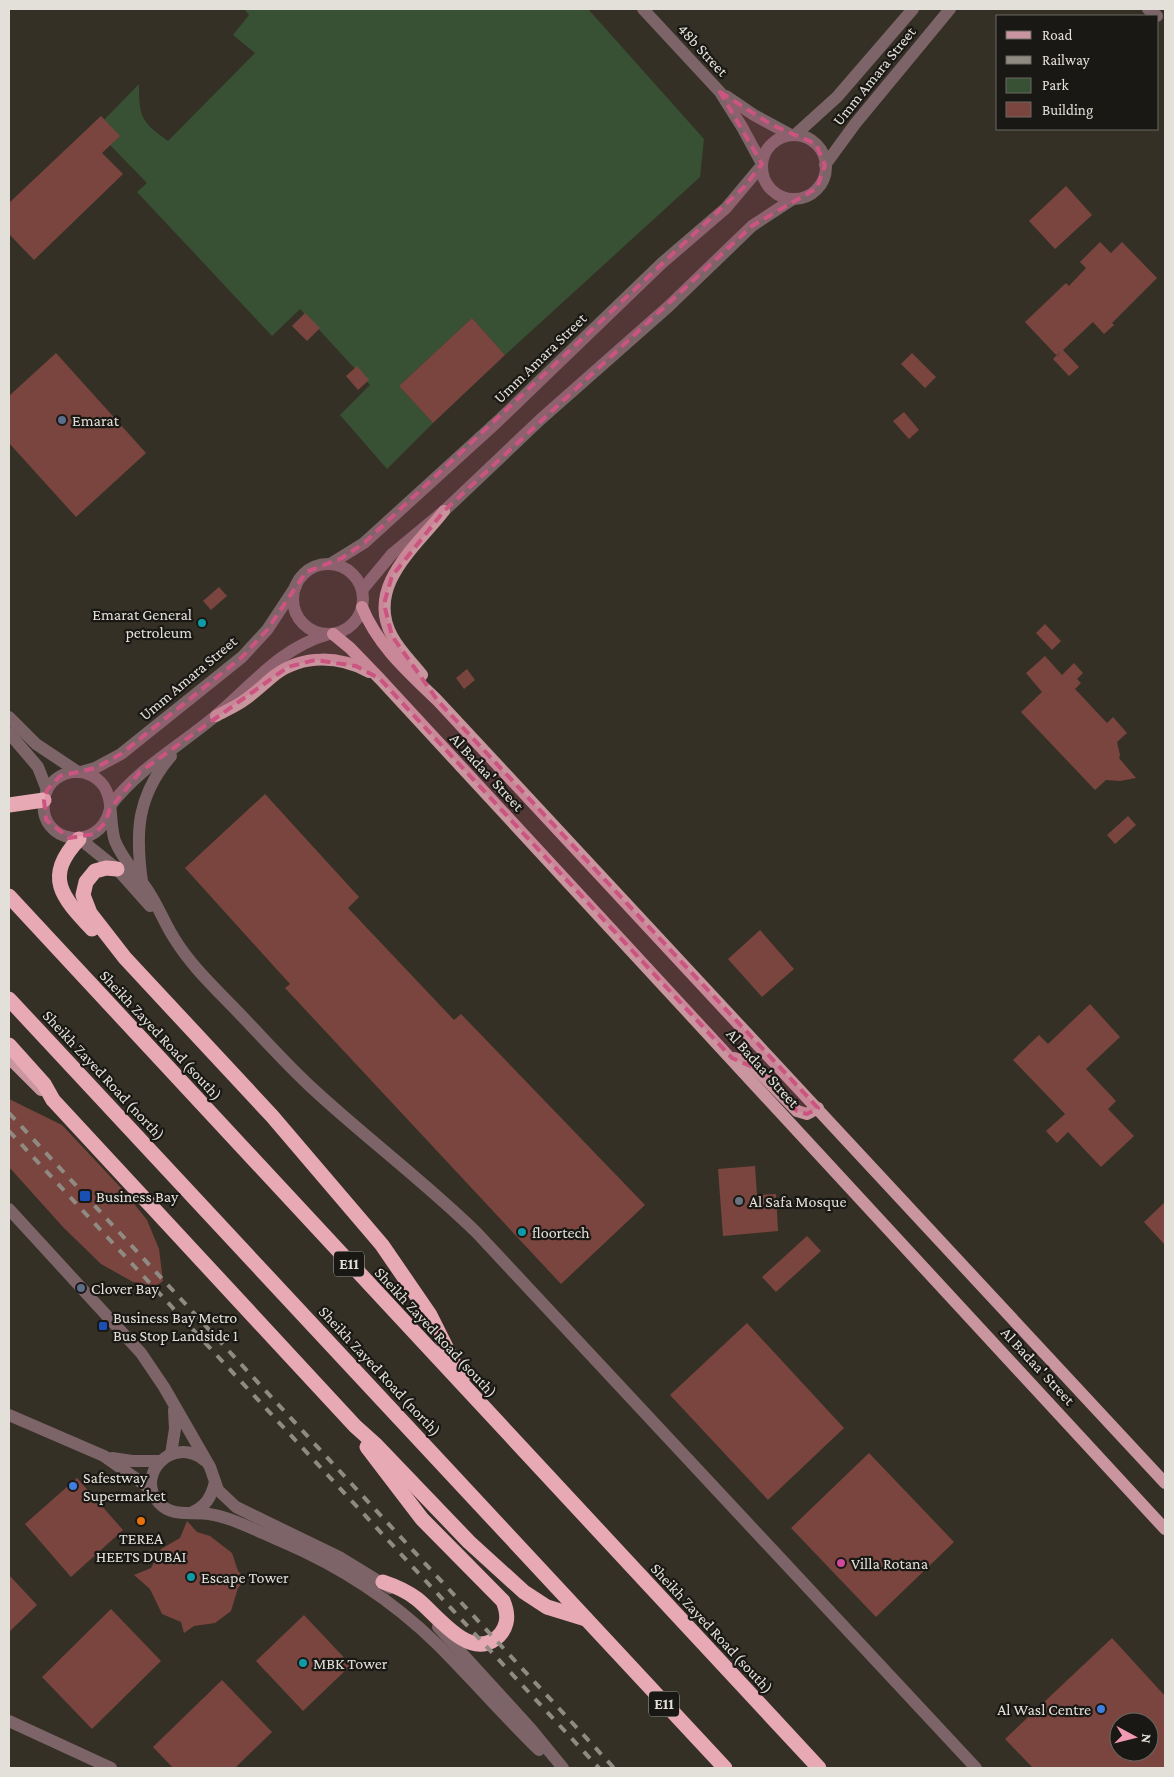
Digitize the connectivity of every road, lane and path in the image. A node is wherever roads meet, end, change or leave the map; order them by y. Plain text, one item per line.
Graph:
1 (643, 9) edge
2 (912, 9) edge
3 (950, 9) edge
4 (720, 92) junction
5 (793, 135) junction
6 (762, 164) junction
7 (825, 165) junction
8 (793, 199) junction
9 (444, 511) junction
10 (330, 564) junction
11 (296, 586) junction
12 (362, 590) junction
13 (362, 607) junction
14 (331, 634) junction
15 (380, 679) junction
16 (438, 701) junction
17 (216, 716) junction
18 (9, 717) edge
19 (9, 733) edge
20 (183, 742) junction
21 (79, 772) junction
22 (45, 795) junction
23 (9, 805) edge
24 (110, 808) junction
25 (79, 839) junction
26 (118, 869) junction
27 (143, 884) junction
28 (9, 896) edge
29 (161, 915) junction
30 (125, 958) junction
31 (9, 999) edge
32 (9, 1045) edge
33 (9, 1058) edge
34 (732, 1058) junction
35 (53, 1100) junction
36 (818, 1108) junction
37 (9, 1209) edge
38 (468, 1392) junction
39 (174, 1405) junction
40 (9, 1415) edge
41 (355, 1426) junction
42 (171, 1454) junction
43 (104, 1456) junction
44 (160, 1461) junction
45 (205, 1461) junction
46 (215, 1482) junction
47 (1165, 1483) edge
48 (152, 1490) junction
49 (191, 1513) junction
50 (1165, 1529) edge
51 (383, 1582) junction
52 (586, 1619) junction
53 (9, 1721) edge
54 (111, 1768) edge
55 (561, 1768) edge
56 (725, 1768) edge
57 (819, 1768) edge
58 (976, 1768) edge

1 - 4 street, 48b Street
2 - 5 street, Umm Amara Street
3 - 7 street, Umm Amara Street
4 - 5 street, 48b Street
4 - 6 street, 48b Street
5 - 6 street
5 - 7 street
6 - 8 street
6 - 10 street, Umm Amara Street
7 - 8 street
8 - 9 street
9 - 12 street
9 - 16 main road
10 - 11 street
10 - 12 street
11 - 14 street
11 - 21 street, Umm Amara Street
12 - 13 street
13 - 14 street
13 - 16 main road, Al Badaa' Street
14 - 15 main road, Al Badaa' Street
14 - 17 street
15 - 17 main road
15 - 34 main road, Al Badaa' Street
16 - 36 main road, Al Badaa' Street
17 - 20 street
18 - 21 street
19 - 22 street
20 - 24 street
20 - 27 street
21 - 22 street
21 - 24 street
22 - 23 highway
22 - 25 street
24 - 25 street
24 - 27 street
25 - 26 street
25 - 30 highway
26 - 29 street
26 - 30 highway
27 - 29 street
28 - 38 highway, Sheikh Zayed Road (south) / E11
29 - 58 street
30 - 38 highway
31 - 52 highway, Sheikh Zayed Road (north) / E11
32 - 35 highway
33 - 35 main road
34 - 36 main road
34 - 50 main road, Al Badaa' Street
35 - 41 highway
36 - 47 main road, Al Badaa' Street
37 - 39 street
38 - 57 highway, Sheikh Zayed Road (south) / E11
39 - 42 street
39 - 45 street
40 - 43 street
41 - 51 highway
41 - 52 highway
42 - 44 street
42 - 45 street
43 - 44 street
43 - 48 street
44 - 48 street
45 - 46 street
46 - 49 street
46 - 51 street
48 - 49 street
49 - 55 street
51 - 55 street
52 - 56 highway, Sheikh Zayed Road (north) / E11
53 - 54 street

